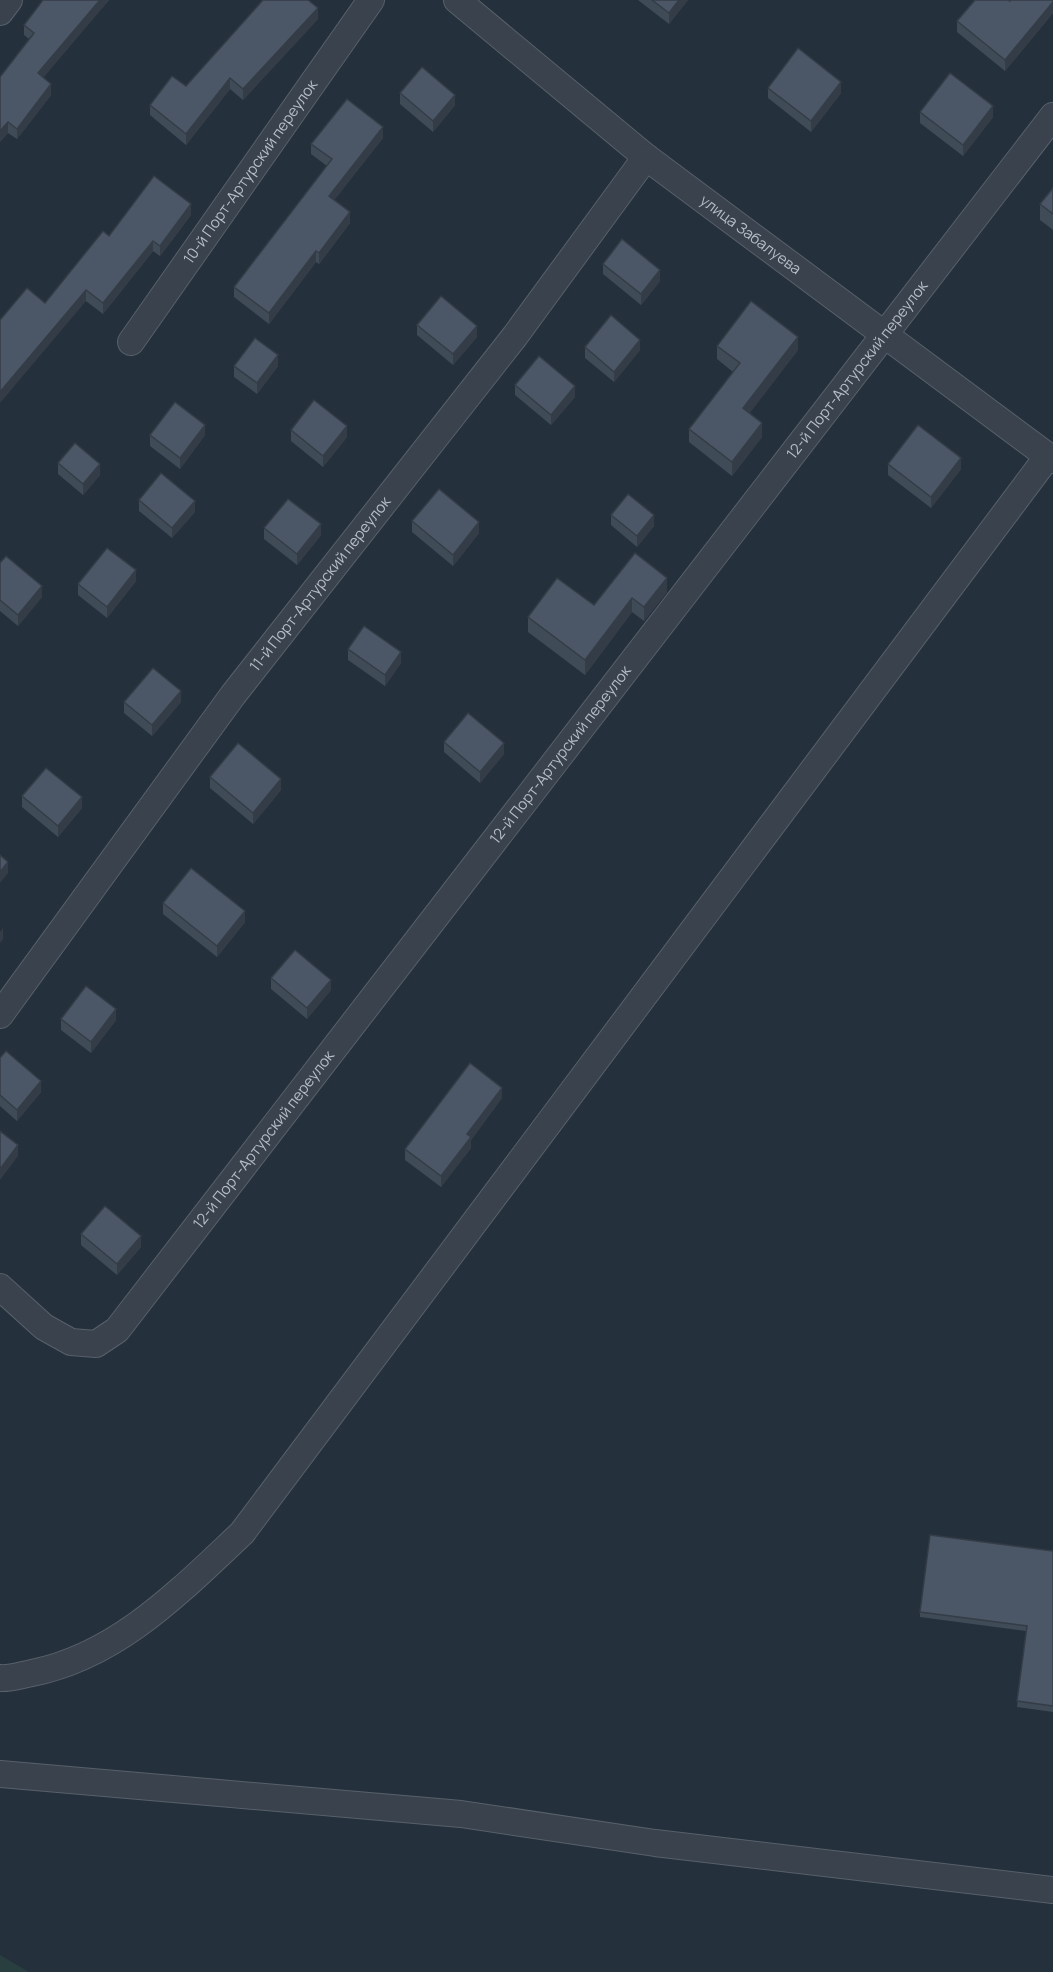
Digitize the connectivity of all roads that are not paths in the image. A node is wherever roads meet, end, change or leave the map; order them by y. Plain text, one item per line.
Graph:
1 (9, 0) edge
2 (371, 0) edge
3 (457, 0) edge
4 (0, 12) edge
5 (1053, 116) edge
6 (646, 157) junction
7 (885, 334) junction
8 (131, 342) dead end
9 (1050, 458) edge
10 (0, 1015) edge
11 (0, 1287) edge
12 (0, 1678) edge
13 (0, 1774) edge
14 (1053, 1890) edge

1 - 4 street
2 - 8 street, 10-й Порт-Артурский переулок
3 - 6 street, улица Забалуева
5 - 7 street, 12-й Порт-Артурский переулок
6 - 7 street, улица Забалуева
6 - 10 street, 11-й Порт-Артурский переулок
7 - 9 street, улица Забалуева
7 - 11 street, 12-й Порт-Артурский переулок
9 - 12 street
13 - 14 street

